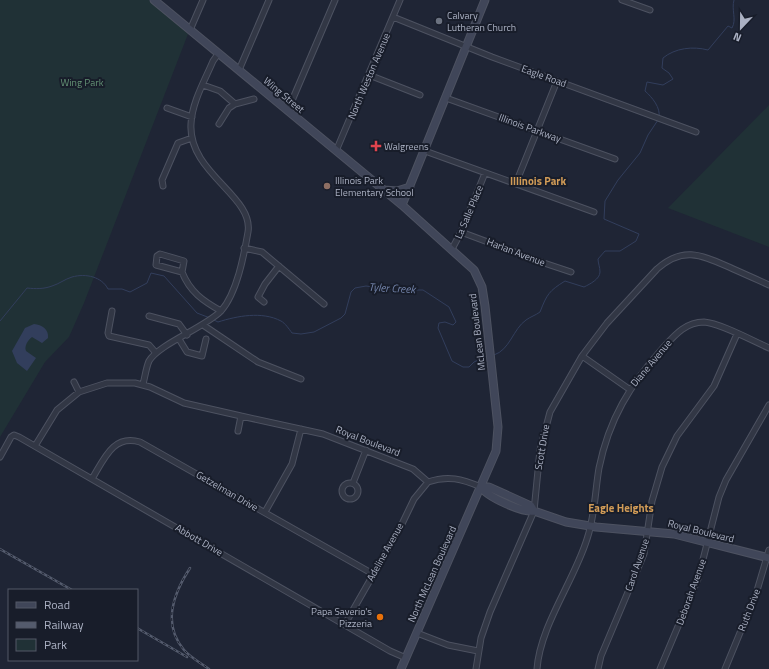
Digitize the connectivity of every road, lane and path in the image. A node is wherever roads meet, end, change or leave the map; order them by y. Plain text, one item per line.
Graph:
1 (155, 0) edge
2 (202, 0) edge
3 (269, 0) edge
4 (335, 0) edge
5 (400, 0) edge
6 (486, 0) edge
7 (622, 0) edge
8 (650, 10) dead end
9 (393, 17) junction
10 (190, 30) junction
11 (467, 47) junction
12 (218, 54) junction
13 (239, 70) junction
14 (369, 75) junction
15 (557, 81) junction
16 (203, 85) junction
17 (420, 96) dead end
18 (446, 98) junction
19 (254, 99) dead end
20 (235, 104) junction
21 (167, 108) dead end
22 (288, 110) junction
23 (192, 117) junction
24 (219, 124) dead end
25 (538, 131) junction
26 (696, 132) dead end
27 (192, 138) junction
28 (336, 151) junction
29 (425, 151) junction
30 (615, 159) dead end
31 (485, 173) junction
32 (516, 183) junction
33 (164, 186) dead end
34 (410, 187) junction
35 (384, 190) junction
36 (402, 205) junction
37 (594, 212) dead end
38 (462, 232) junction
39 (244, 248) junction
40 (452, 249) junction
41 (279, 266) junction
42 (182, 272) junction
43 (571, 272) dead end
44 (769, 285) edge
45 (264, 302) dead end
46 (324, 304) dead end
47 (221, 311) junction
48 (112, 312) dead end
49 (149, 316) dead end
50 (204, 324) junction
51 (187, 334) junction
52 (737, 334) junction
53 (180, 339) junction
54 (206, 339) dead end
55 (769, 348) edge
56 (156, 353) junction
57 (582, 356) junction
58 (301, 379) dead end
59 (74, 382) dead end
60 (143, 384) junction
61 (629, 389) junction
62 (79, 392) junction
63 (769, 405) edge
64 (241, 416) junction
65 (301, 429) junction
66 (238, 431) dead end
67 (35, 446) junction
68 (366, 450) junction
69 (0, 457) edge
70 (92, 479) junction
71 (428, 482) junction
72 (353, 483) dead end
73 (481, 487) junction
74 (534, 511) junction
75 (265, 512) junction
76 (590, 526) junction
77 (649, 531) junction
78 (708, 543) junction
79 (769, 550) edge
80 (768, 558) edge
81 (373, 574) junction
82 (345, 624) junction
83 (417, 633) junction
84 (478, 651) junction
85 (406, 658) junction
86 (401, 669) edge
87 (476, 669) edge
88 (537, 669) edge
89 (598, 669) edge
90 (660, 669) edge
91 (725, 669) edge

1 - 10 main road, Wing Street
2 - 10 street
3 - 13 street
4 - 22 street
5 - 9 street, North Weston Avenue
6 - 11 main road
7 - 8 street
9 - 11 street, Eagle Road
9 - 14 street, North Weston Avenue
10 - 12 main road, Wing Street
11 - 15 street, Eagle Road
11 - 18 main road
12 - 13 main road, Wing Street
12 - 16 street
13 - 22 main road, Wing Street
14 - 17 street
14 - 28 street, North Weston Avenue
15 - 25 street
15 - 26 street, Eagle Road
16 - 20 street
16 - 23 street
18 - 25 street, Illinois Parkway
18 - 29 main road
19 - 20 street
20 - 24 street
21 - 23 street
22 - 28 main road, Wing Street
23 - 27 street
25 - 30 street, Illinois Parkway
25 - 32 street
27 - 33 street
27 - 39 street
28 - 35 main road, Wing Street
29 - 31 street
29 - 34 main road
31 - 32 street
31 - 38 street, La Salle Place
32 - 37 street
34 - 35 main road
34 - 36 main road
35 - 36 main road, Wing Street
36 - 40 main road, McLean Boulevard
38 - 40 street, La Salle Place
38 - 43 street, Harlan Avenue
39 - 41 street
39 - 47 street
40 - 73 main road, McLean Boulevard
41 - 45 street
41 - 46 street
42 - 42 street
42 - 47 street
44 - 57 street, Scott Drive
47 - 50 street
48 - 56 street
49 - 51 street
50 - 51 street
50 - 58 street
51 - 53 street
52 - 55 street, Diane Avenue
52 - 61 street, Diane Avenue
52 - 77 street, Carol Avenue
53 - 54 street
53 - 56 street
56 - 60 street
57 - 61 street
57 - 74 street, Scott Drive
59 - 62 street
60 - 62 street, Royal Boulevard
60 - 64 street, Royal Boulevard
61 - 76 street, Diane Avenue
62 - 67 street, Royal Boulevard
63 - 78 street, Deborah Avenue
64 - 65 street, Royal Boulevard
64 - 66 street
65 - 68 street, Royal Boulevard
65 - 75 street
67 - 69 street, Abbott Drive
67 - 70 street, Abbott Drive
68 - 71 street, Royal Boulevard
68 - 72 street
70 - 75 street, Getzelman Drive
70 - 82 street, Abbott Drive
71 - 73 street, Royal Boulevard
71 - 81 street, Adeline Avenue
73 - 74 main road, Royal Boulevard
73 - 83 main road, North McLean Boulevard
74 - 76 main road, Royal Boulevard
74 - 84 street, Scott Drive
75 - 81 street, Getzelman Drive
76 - 77 main road, Royal Boulevard
76 - 88 street, Diane Avenue
77 - 78 main road, Royal Boulevard
77 - 89 street, Carol Avenue
78 - 80 main road, Royal Boulevard
78 - 90 street, Deborah Avenue
79 - 80 street, Ruth Drive
80 - 91 street, Ruth Drive
81 - 82 street, Adeline Avenue
82 - 85 street, Abbott Drive
83 - 84 street
83 - 85 main road, North McLean Boulevard
84 - 87 street, Scott Drive
85 - 86 main road, North McLean Boulevard

